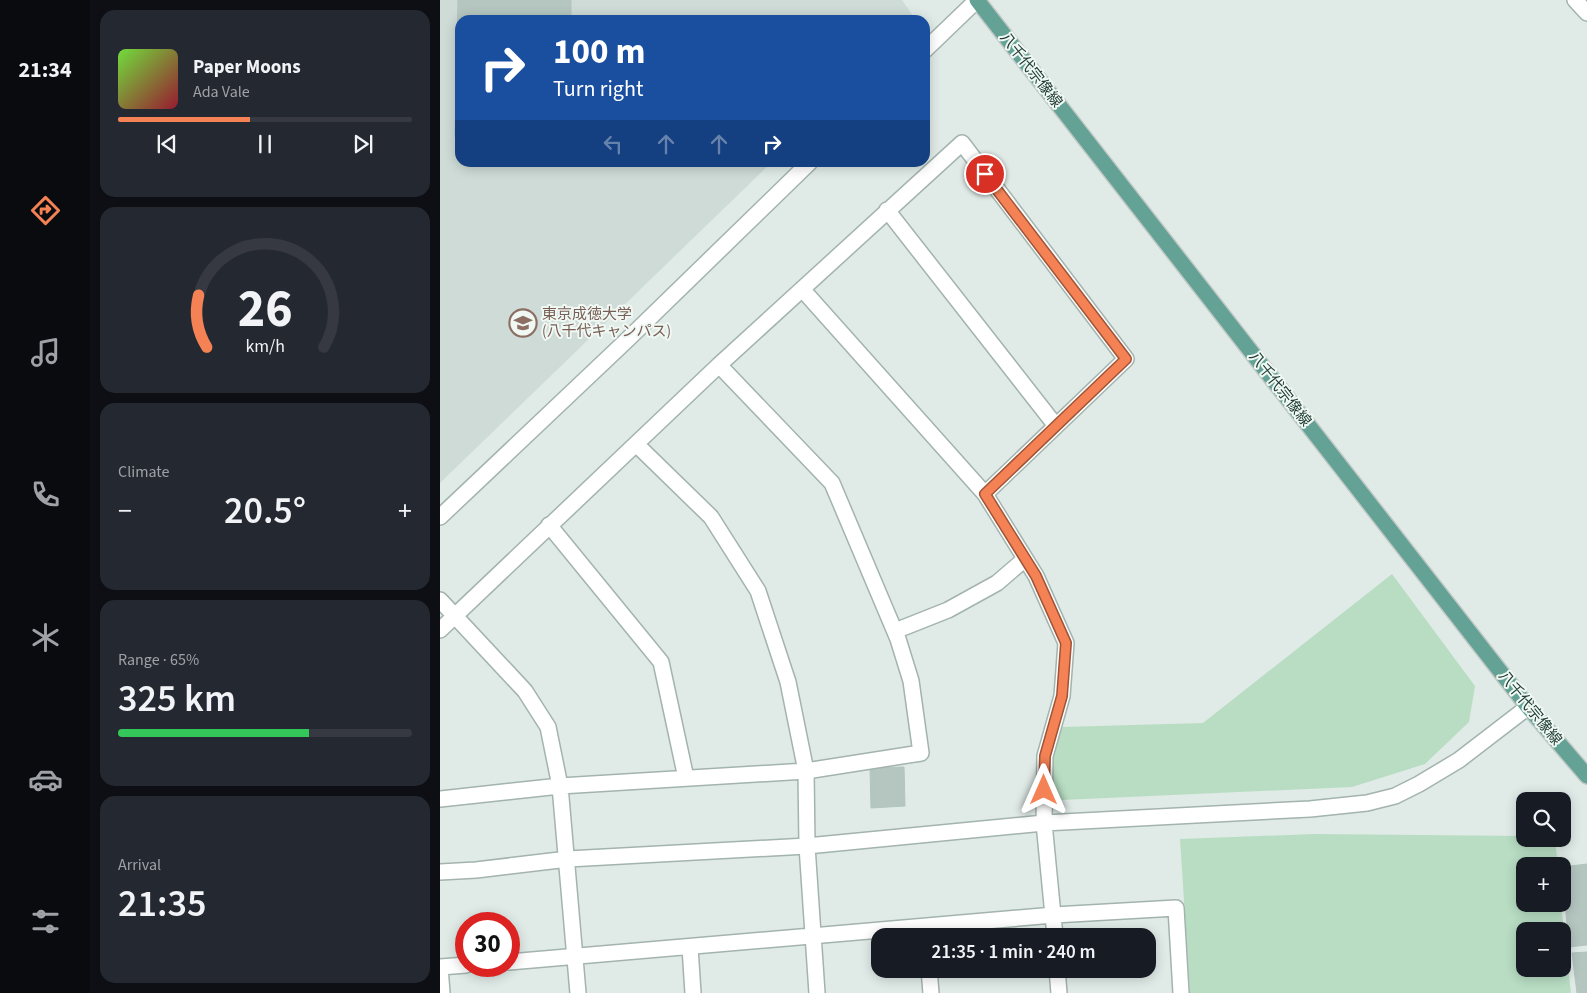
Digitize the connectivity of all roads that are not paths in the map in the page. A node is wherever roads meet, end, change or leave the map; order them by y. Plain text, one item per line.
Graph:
1 (977, 0) edge
2 (1575, 0) edge
3 (1587, 12) edge
4 (930, 45) edge
5 (805, 167) edge
6 (888, 210) junction
7 (802, 289) junction
8 (718, 365) junction
9 (1056, 426) junction
10 (636, 444) junction
11 (985, 494) junction
12 (440, 517) edge
13 (549, 525) junction
14 (1026, 559) junction
15 (440, 600) edge
16 (454, 616) junction
17 (440, 630) edge
18 (895, 631) junction
19 (1528, 707) junction
20 (806, 771) junction
21 (1587, 776) edge
22 (686, 778) junction
23 (560, 786) junction
24 (440, 798) edge
25 (1044, 823) junction
26 (806, 846) junction
27 (568, 859) junction
28 (440, 872) edge
29 (1054, 915) junction
30 (950, 928) edge
31 (1055, 928) edge
32 (871, 933) edge
33 (812, 936) junction
34 (690, 947) junction
35 (576, 957) junction
36 (520, 961) edge
37 (455, 966) edge
38 (440, 967) edge
39 (930, 978) edge
40 (1058, 978) edge
41 (442, 993) edge
42 (578, 993) edge
43 (693, 993) edge
44 (817, 993) edge
45 (931, 993) edge
46 (1059, 993) edge
47 (1182, 993) edge

1 - 4 street
1 - 19 main road, 八千代宗像線
2 - 3 street
5 - 12 street
6 - 7 street
6 - 9 street
6 - 9 street
7 - 8 street
7 - 11 street
8 - 10 street
8 - 18 street
9 - 11 street
10 - 13 street
10 - 20 street
11 - 14 street
13 - 16 street
13 - 22 street
14 - 18 street
14 - 25 street
15 - 16 street
16 - 17 street
16 - 23 street
18 - 20 street
19 - 21 main road, 八千代宗像線
19 - 25 street
20 - 22 street
20 - 26 street
22 - 23 street
23 - 24 street
23 - 27 street
25 - 26 street
25 - 29 street
26 - 27 street
26 - 33 street
27 - 28 street
27 - 35 street
29 - 30 street
29 - 31 street
29 - 47 street
32 - 33 street
33 - 34 street
33 - 44 street
34 - 35 street
34 - 43 street
35 - 36 street
35 - 42 street
37 - 38 street
38 - 41 street
39 - 45 street
40 - 46 street

